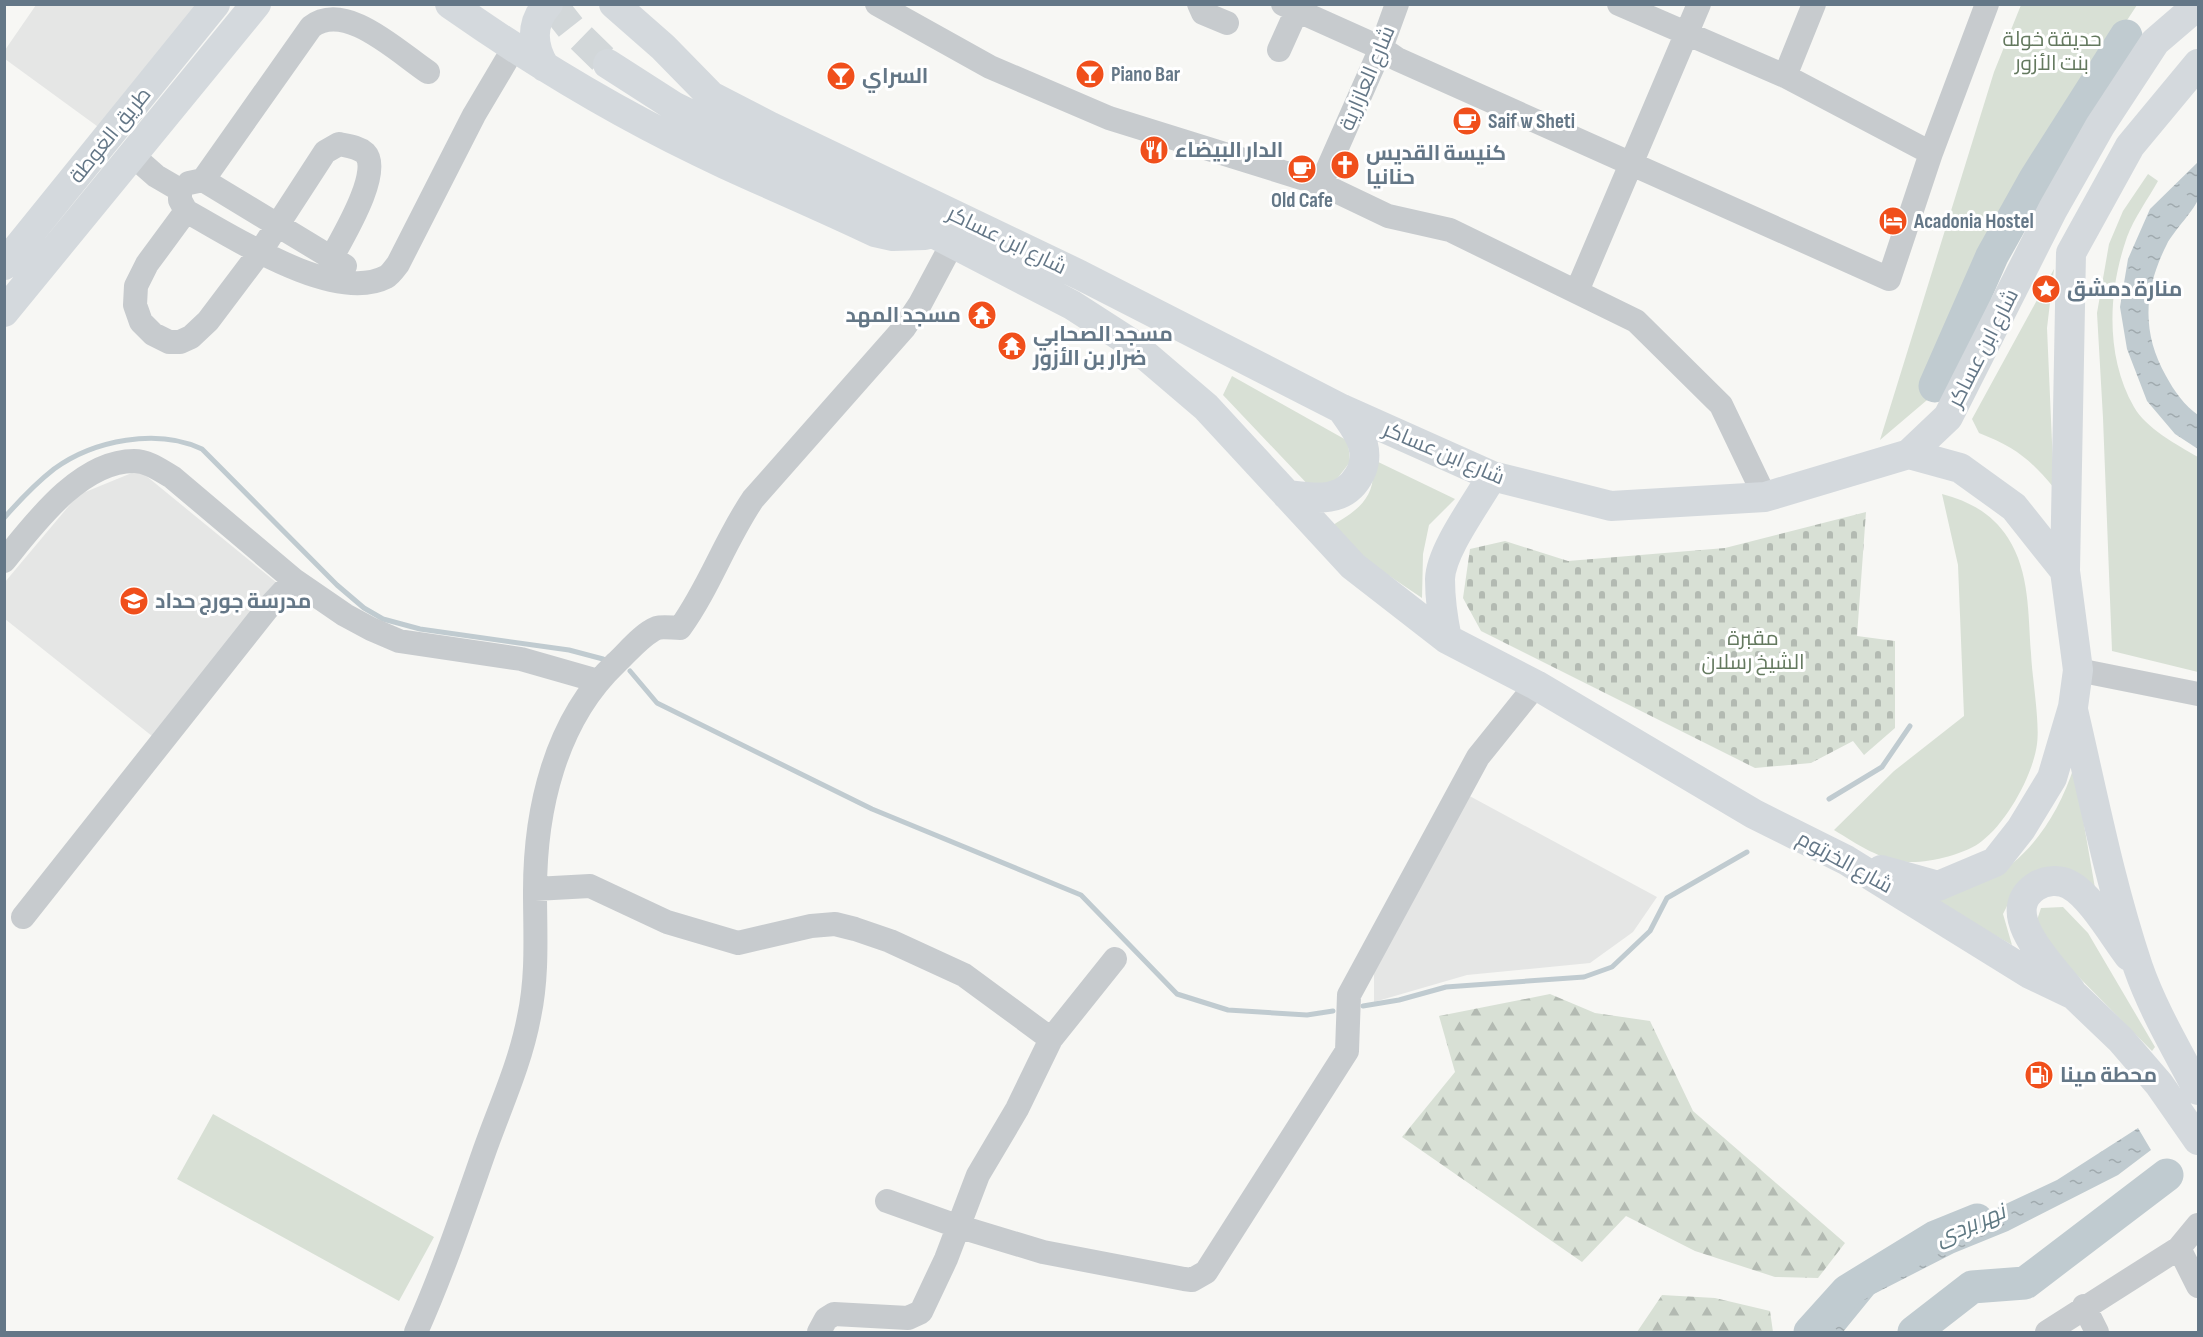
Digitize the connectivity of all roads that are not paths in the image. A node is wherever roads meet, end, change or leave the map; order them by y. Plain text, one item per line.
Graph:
1 (215, 4) edge
2 (256, 4) edge
3 (450, 4) edge
4 (548, 4) edge
5 (614, 4) edge
6 (878, 4) edge
7 (1199, 4) edge
8 (1397, 4) edge
9 (1619, 4) edge
10 (1698, 4) edge
11 (1814, 4) edge
12 (1986, 4) edge
13 (2199, 5) edge
14 (1290, 7) edge
15 (1227, 23) dead end
16 (1687, 33) junction
17 (1381, 48) junction
18 (1279, 50) dead end
19 (506, 62) dead end
20 (608, 64) tunnel mouth
21 (2199, 64) edge
22 (545, 67) junction
23 (428, 72) dead end
24 (1785, 76) junction
25 (1931, 153) junction
26 (131, 154) junction
27 (1631, 162) junction
28 (203, 180) junction
29 (1321, 184) junction
30 (183, 200) junction
31 (277, 226) junction
32 (942, 239) junction
33 (260, 252) junction
34 (332, 257) junction
35 (4, 265) edge
36 (369, 282) junction
37 (1577, 291) junction
38 (4, 312) edge
39 (1342, 409) junction
40 (1909, 454) junction
41 (1492, 476) junction
42 (1287, 495) junction
43 (1765, 497) junction
44 (4, 561) edge
45 (2065, 571) junction
46 (294, 580) junction
47 (1447, 639) junction
48 (2078, 670) junction
49 (598, 681) junction
50 (1536, 685) junction
51 (2199, 694) edge
52 (2073, 708) junction
53 (1846, 860) junction
54 (535, 889) junction
55 (23, 917) dead end
56 (1115, 959) dead end
57 (2139, 968) junction
58 (2074, 995) junction
59 (1051, 1039) junction
60 (2199, 1090) edge
61 (2199, 1140) edge
62 (887, 1201) dead end
63 (2199, 1225) edge
64 (957, 1226) junction
65 (2179, 1248) junction
66 (2199, 1286) edge
67 (2084, 1306) junction
68 (416, 1332) edge
69 (819, 1332) edge
70 (2047, 1332) edge
71 (2097, 1332) edge

1 - 35 main road, طريق الغوطة
2 - 26 main road
3 - 22 main road
4 - 22 main road
5 - 39 main road, شارع ابن عساكر
6 - 29 street
7 - 15 street
8 - 17 street, شارع العازارية
9 - 16 street
10 - 16 street
11 - 24 street
12 - 25 street
13 - 40 main road, شارع ابن عساكر
14 - 17 street
14 - 18 street
16 - 24 street
16 - 27 street
17 - 27 street
17 - 29 street, شارع العازارية
19 - 36 street
20 - 32 main road, شارع ابن عساكر
21 - 45 main road
22 - 32 main road
23 - 28 street
24 - 25 street
25 - 27 street
26 - 30 street
26 - 38 main road
27 - 37 street
28 - 30 street
28 - 31 street
29 - 37 street
30 - 33 street
30 - 33 street
31 - 33 street
31 - 34 street
31 - 34 street
32 - 42 main road, شارع ابن عساكر
32 - 49 street
33 - 36 street
34 - 36 street
37 - 43 street
39 - 41 main road, شارع ابن عساكر
39 - 42 main road
40 - 43 main road, شارع ابن عساكر
40 - 45 main road
41 - 43 main road, شارع ابن عساكر
41 - 47 main road
42 - 47 main road, شارع ابن عساكر
44 - 46 street
45 - 48 main road
46 - 49 street
46 - 55 street
47 - 50 main road, شارع الخرتوم
48 - 51 street
48 - 52 main road
49 - 54 street
50 - 53 main road, شارع الخرتوم
50 - 64 street
52 - 53 main road
52 - 57 main road
53 - 58 main road, شارع الخرتوم
54 - 59 street
54 - 68 street
56 - 59 street
57 - 58 main road
57 - 60 main road
58 - 61 main road, شارع الخرتوم
59 - 64 street
62 - 64 street
63 - 65 street
64 - 69 street
65 - 66 street
65 - 67 street
67 - 70 street
67 - 71 street

